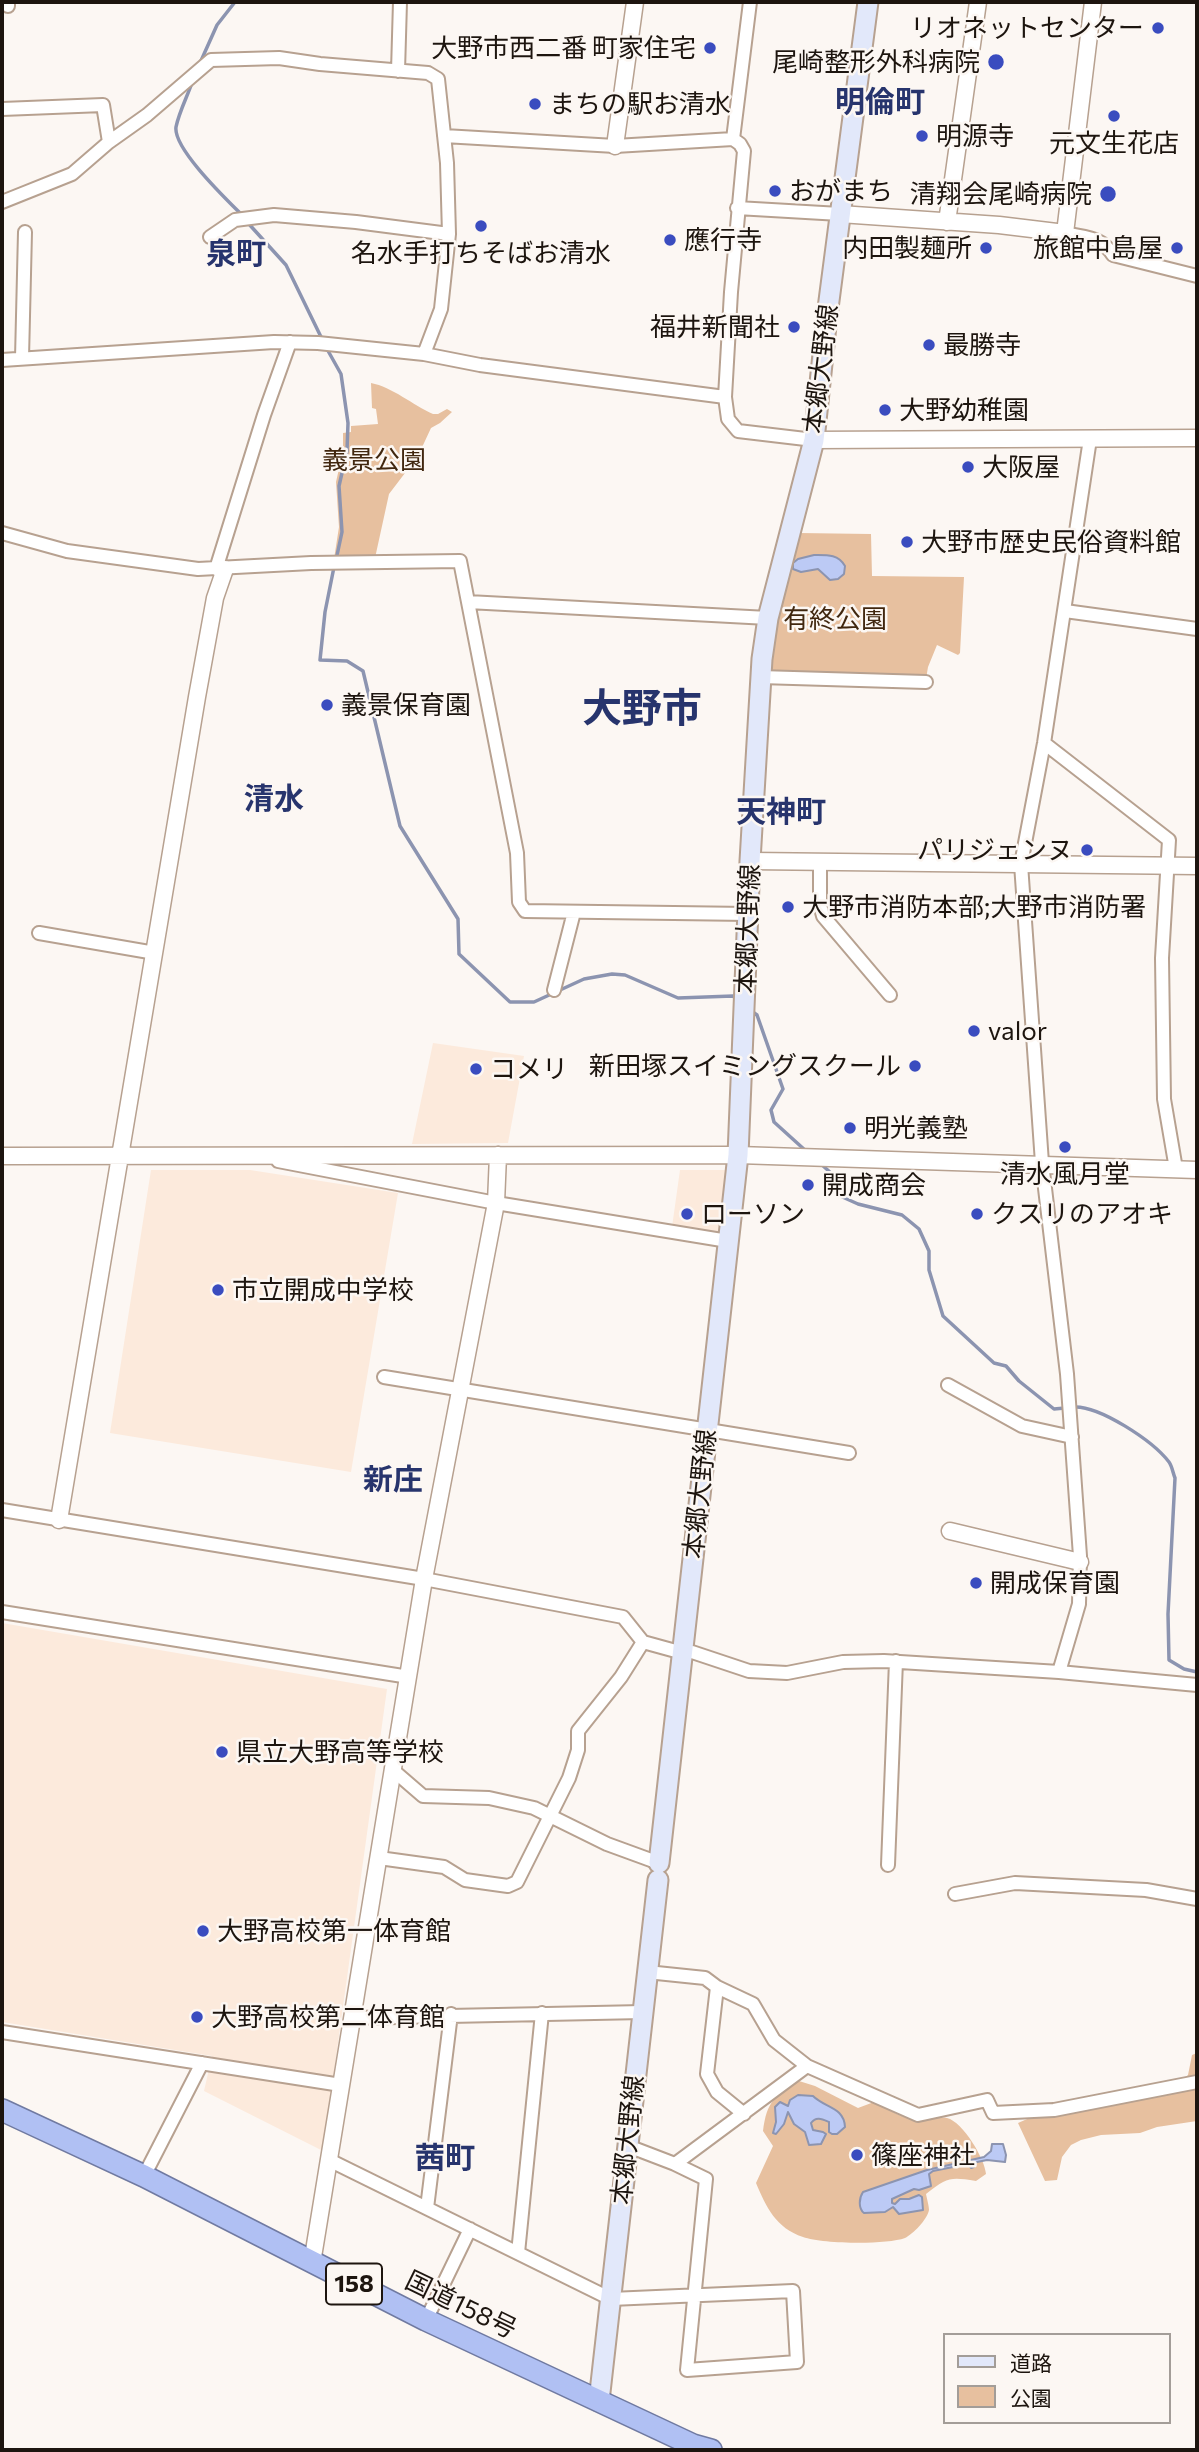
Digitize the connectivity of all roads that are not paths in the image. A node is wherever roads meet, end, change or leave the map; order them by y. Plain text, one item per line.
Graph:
1 (400, 2) edge
2 (635, 2) edge
3 (750, 2) edge
4 (867, 2) edge
5 (978, 2) edge
6 (1093, 2) edge
7 (398, 71) junction
8 (2, 109) edge
9 (444, 136) junction
10 (733, 139) junction
11 (109, 142) junction
12 (615, 146) junction
13 (2, 202) edge
14 (737, 208) junction
15 (840, 214) junction
16 (947, 222) junction
17 (24, 232) dead end
18 (1065, 233) junction
19 (449, 234) junction
20 (210, 237) dead end
21 (1197, 276) edge
22 (290, 342) junction
23 (424, 354) junction
24 (22, 358) junction
25 (2, 360) edge
26 (726, 397) junction
27 (1197, 438) edge
28 (1090, 439) junction
29 (814, 440) junction
30 (2, 533) edge
31 (220, 569) junction
32 (468, 602) junction
33 (1065, 611) junction
34 (768, 618) junction
35 (1197, 629) edge
36 (760, 677) junction
37 (926, 682) dead end
38 (1044, 743) junction
39 (750, 861) junction
40 (820, 862) junction
41 (1021, 864) junction
42 (1168, 866) junction
43 (1197, 866) edge
44 (574, 912) junction
45 (748, 914) junction
46 (39, 933) dead end
47 (155, 953) junction
48 (554, 990) dead end
49 (890, 995) dead end
50 (122, 1155) junction
51 (498, 1155) junction
52 (738, 1155) junction
53 (2, 1156) edge
54 (261, 1157) junction
55 (1042, 1163) junction
56 (1176, 1169) junction
57 (1197, 1170) edge
58 (495, 1203) junction
59 (728, 1241) junction
60 (384, 1377) dead end
61 (948, 1385) dead end
62 (460, 1390) junction
63 (708, 1429) junction
64 (1072, 1437) junction
65 (849, 1453) dead end
66 (2, 1510) edge
67 (59, 1520) junction
68 (950, 1531) dead end
69 (1080, 1562) junction
70 (424, 1578) junction
71 (2, 1612) edge
72 (643, 1642) junction
73 (683, 1653) junction
74 (896, 1661) junction
75 (1059, 1672) junction
76 (409, 1677) junction
77 (1197, 1685) edge
78 (394, 1771) junction
79 (551, 1817) junction
80 (379, 1858) junction
81 (888, 1865) dead end
82 (658, 1871) junction
83 (955, 1894) dead end
84 (1197, 1899) edge
85 (647, 1972) junction
86 (718, 1987) junction
87 (542, 2012) junction
88 (643, 2012) junction
89 (451, 2014) junction
90 (352, 2018) junction
91 (2, 2032) edge
92 (202, 2063) junction
93 (807, 2066) junction
94 (1197, 2082) edge
95 (341, 2085) junction
96 (2, 2110) edge
97 (744, 2114) junction
98 (628, 2146) junction
99 (329, 2160) junction
100 (675, 2164) junction
101 (144, 2176) junction
102 (427, 2208) junction
103 (470, 2229) junction
104 (518, 2253) junction
105 (312, 2263) junction
106 (693, 2295) junction
107 (611, 2298) junction
108 (426, 2320) junction
109 (599, 2401) junction
110 (711, 2450) edge

1 - 7 street
2 - 12 street
3 - 10 street
4 - 15 main road, 本郷大野線
5 - 16 street
6 - 18 street
7 - 9 street
7 - 11 street
8 - 11 street
9 - 12 street
9 - 19 street
10 - 12 street
10 - 14 street
11 - 13 street
14 - 15 street
14 - 26 street
15 - 16 street
15 - 29 main road, 本郷大野線
16 - 18 street
17 - 24 street
18 - 21 street
19 - 20 street
19 - 23 street
22 - 23 street
22 - 24 street
22 - 31 street
23 - 26 street
24 - 25 street
26 - 29 street
27 - 28 street
28 - 29 street
28 - 33 street
29 - 34 main road, 本郷大野線
30 - 31 street
31 - 32 street
31 - 47 street
32 - 34 street
32 - 44 street
33 - 35 street
33 - 38 street
34 - 36 main road, 本郷大野線
36 - 37 street
36 - 39 main road, 本郷大野線
38 - 41 street
38 - 42 street
39 - 40 street
39 - 45 main road, 本郷大野線
40 - 41 street
40 - 49 street
41 - 42 street
41 - 55 street
42 - 43 street
42 - 56 street
44 - 45 street
44 - 48 street
45 - 52 main road, 本郷大野線
46 - 47 street
47 - 50 street
50 - 53 street
50 - 54 street
50 - 67 street
51 - 52 street
51 - 54 street
51 - 58 street
52 - 55 street
52 - 59 main road, 本郷大野線
54 - 58 street
55 - 56 street
55 - 64 street
56 - 57 street
58 - 59 street
58 - 62 street
59 - 63 main road, 本郷大野線
60 - 62 street
61 - 64 street
62 - 63 street
62 - 70 street
63 - 65 street
63 - 73 main road, 本郷大野線
64 - 69 street
66 - 67 street
67 - 70 street
68 - 69 street
69 - 75 street
70 - 72 street
70 - 76 street
71 - 76 street
72 - 73 street
72 - 79 street
73 - 74 street
73 - 82 main road, 本郷大野線
74 - 75 street
74 - 81 street
75 - 77 street
76 - 78 street
78 - 79 street
78 - 80 street
79 - 80 street
79 - 82 street
80 - 90 street
82 - 85 main road, 本郷大野線
83 - 84 street
85 - 86 street
85 - 88 main road, 本郷大野線
86 - 93 street
86 - 97 street
87 - 88 street
87 - 89 street
87 - 104 street
88 - 98 main road, 本郷大野線
89 - 90 street
89 - 102 street
90 - 95 street
91 - 92 street
92 - 95 street
92 - 101 street
93 - 94 street
93 - 97 street
95 - 99 street
96 - 101 highway, 国道158号 / 158
97 - 100 street
98 - 100 street
98 - 107 main road, 本郷大野線
99 - 102 street
99 - 105 street
100 - 106 street
101 - 105 highway, 国道158号 / 158
102 - 103 street
103 - 104 street
103 - 108 street
104 - 107 street
105 - 108 highway, 国道158号 / 158
106 - 106 street
106 - 107 street
107 - 109 main road, 本郷大野線
108 - 109 highway, 国道158号 / 158
109 - 110 highway, 国道158号 / 158

